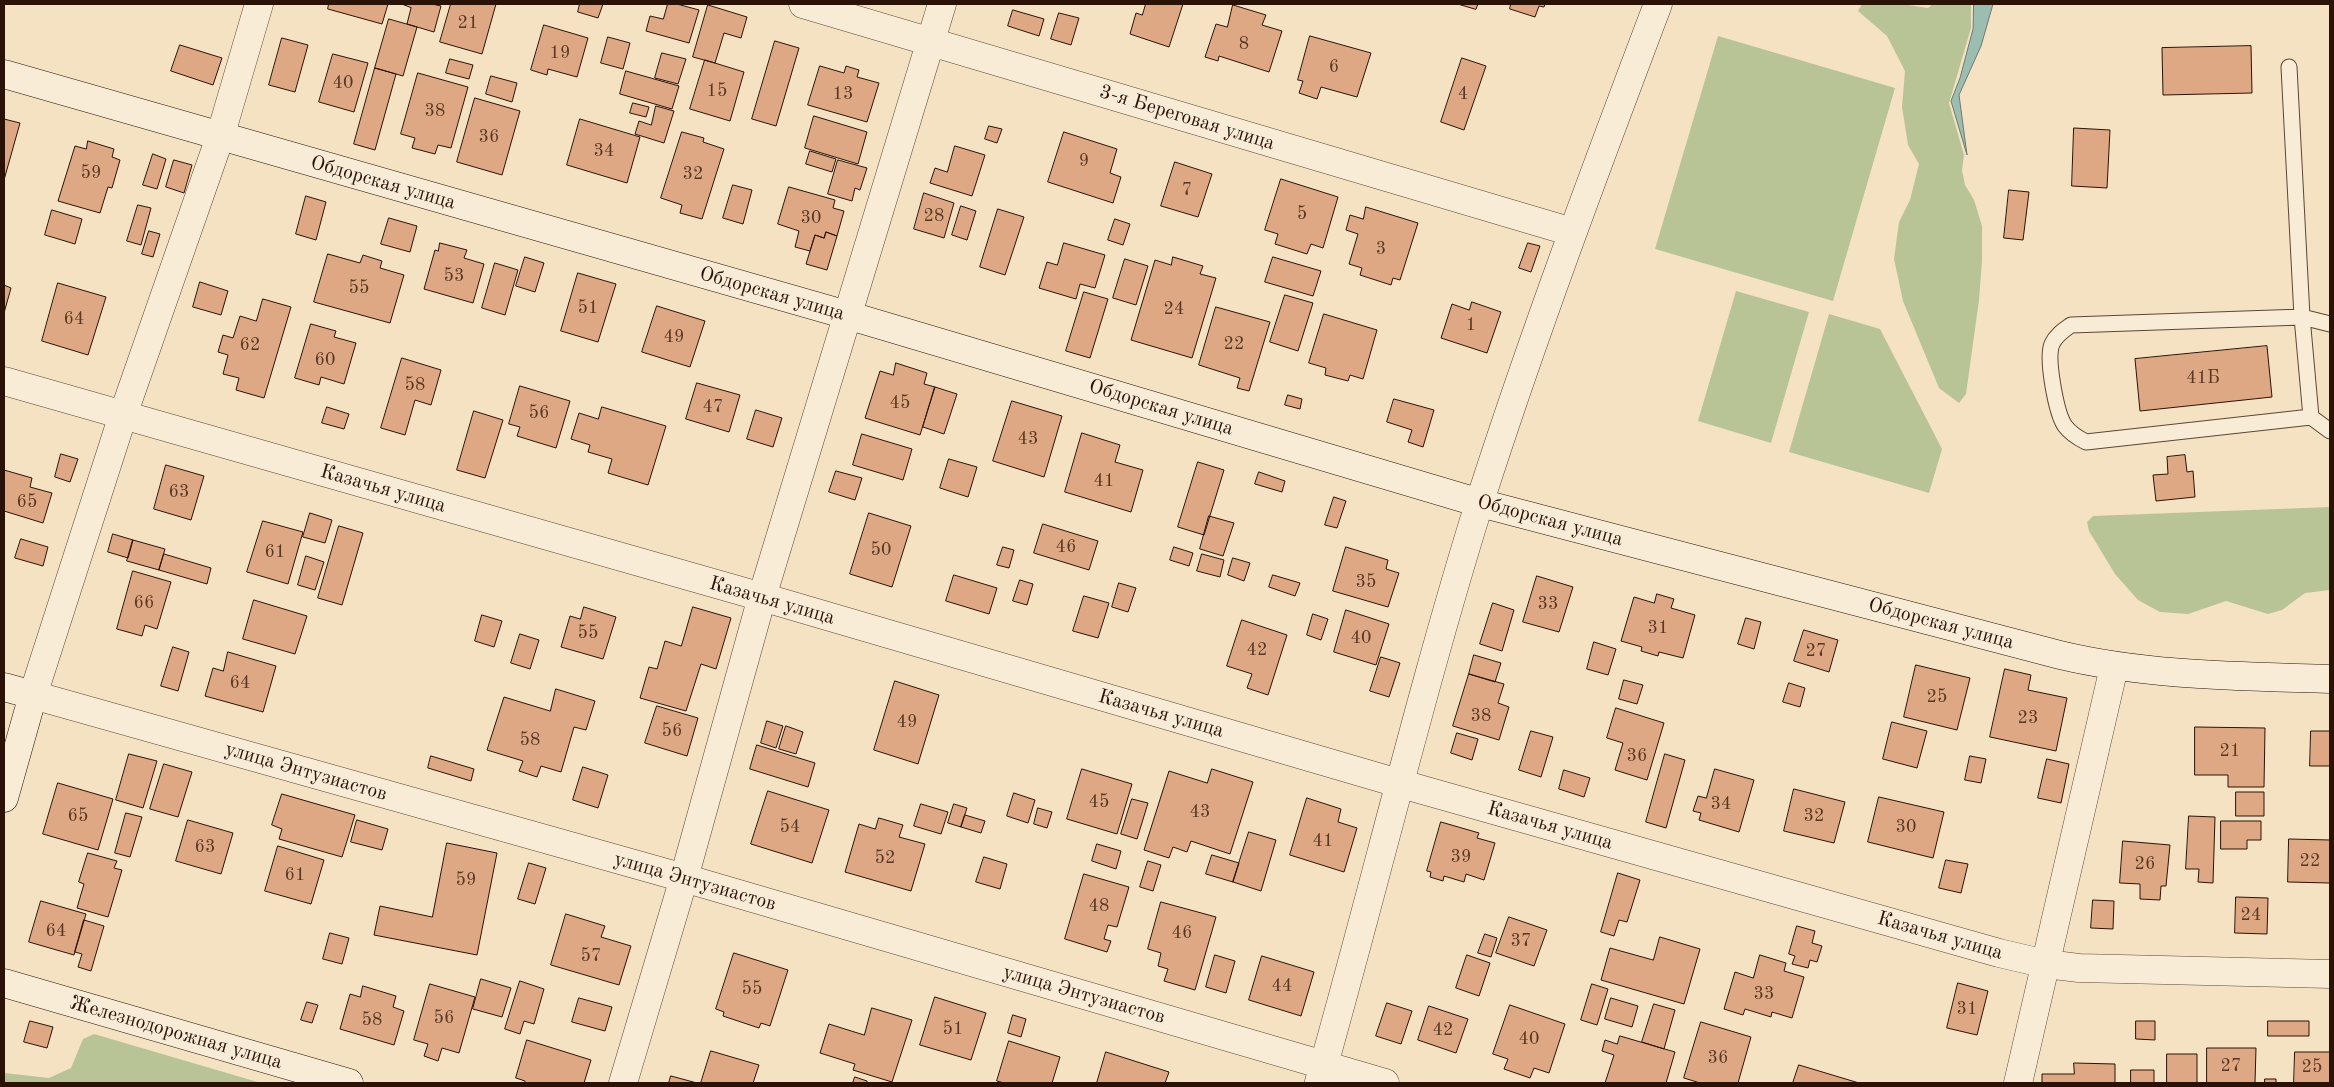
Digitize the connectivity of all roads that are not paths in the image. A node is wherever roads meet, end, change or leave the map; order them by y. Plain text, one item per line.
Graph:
1 (260, 4) edge
2 (803, 4) edge
3 (942, 4) edge
4 (1658, 4) edge
5 (931, 41) junction
6 (2289, 67) dead end
7 (4, 74) edge
8 (220, 137) junction
9 (1572, 232) junction
10 (847, 315) junction
11 (2302, 317) junction
12 (2330, 324) edge
13 (4, 381) edge
14 (123, 415) junction
15 (2311, 417) junction
16 (2330, 431) edge
17 (1480, 503) junction
18 (762, 598) junction
19 (2114, 667) junction
20 (2330, 679) edge
21 (4, 687) edge
22 (34, 695) junction
23 (1398, 783) junction
24 (4, 798) edge
25 (684, 878) junction
26 (2046, 964) junction
27 (2330, 974) edge
28 (4, 983) edge
29 (1321, 1074) edge
30 (349, 1083) edge
31 (623, 1083) edge
32 (1385, 1083) edge
33 (2018, 1083) edge

1 - 8 street
2 - 5 street, 3-я Береговая улица
3 - 5 street
4 - 9 street
5 - 9 street, 3-я Береговая улица
5 - 10 street
6 - 11 lane
7 - 8 street, Обдорская улица
8 - 10 street, Обдорская улица
8 - 14 street
9 - 17 street
10 - 17 street, Обдорская улица
10 - 18 street
11 - 12 lane
11 - 15 lane
11 - 15 lane
13 - 14 street, Казачья улица
14 - 18 street, Казачья улица
14 - 22 street
15 - 16 lane
17 - 19 street, Обдорская улица
17 - 23 street
18 - 23 street, Казачья улица
18 - 25 street
19 - 20 street, Обдорская улица
19 - 26 street
21 - 22 street, улица Энтузиастов
22 - 24 street
22 - 25 street, улица Энтузиастов
23 - 26 street, Казачья улица
23 - 29 street
25 - 29 street, улица Энтузиастов
25 - 31 street
26 - 27 street, Казачья улица
26 - 33 street
28 - 30 street, Железнодорожная улица
29 - 32 street, улица Энтузиастов

